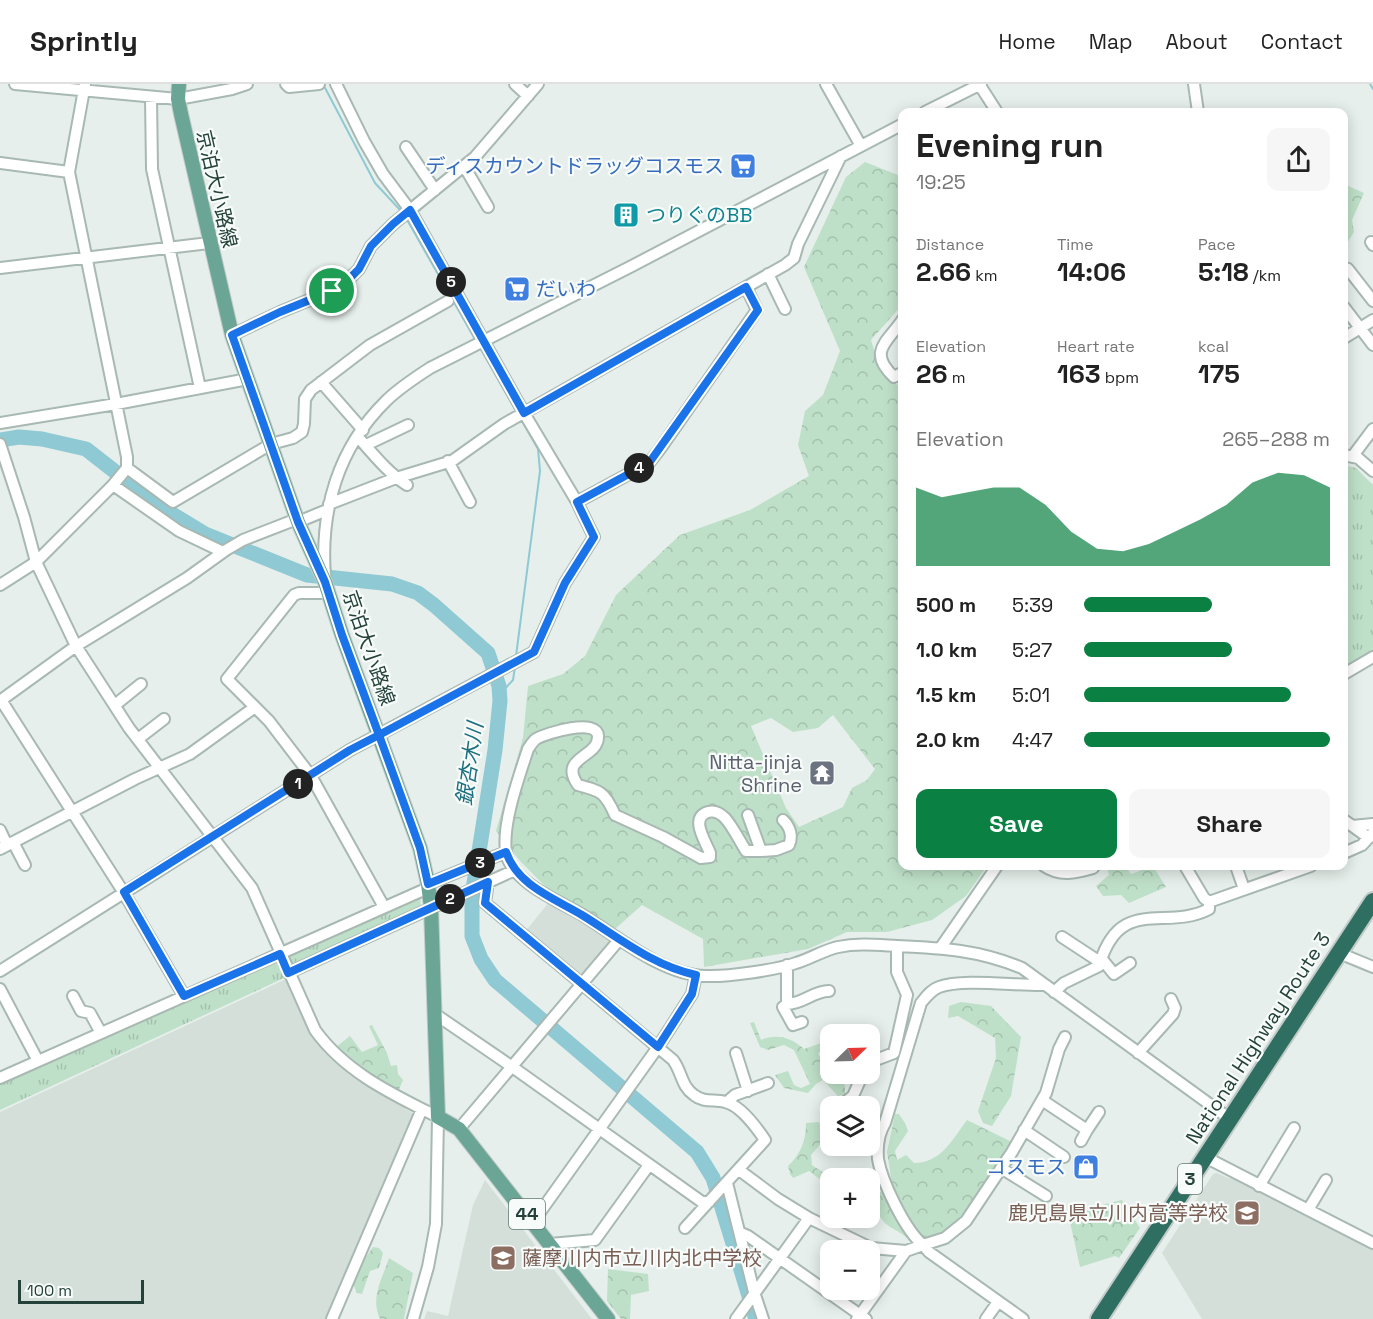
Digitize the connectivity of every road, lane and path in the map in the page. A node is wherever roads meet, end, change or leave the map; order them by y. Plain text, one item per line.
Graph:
1 (22, 84) edge
2 (179, 84) edge
3 (247, 84) edge
4 (286, 84) edge
5 (319, 84) edge
6 (336, 84) edge
7 (516, 84) edge
8 (538, 84) edge
9 (826, 84) edge
10 (980, 84) edge
11 (1194, 84) edge
12 (84, 88) edge
13 (528, 96) junction
14 (151, 97) junction
15 (178, 99) junction
16 (933, 108) edge
17 (992, 108) edge
18 (1197, 108) edge
19 (898, 127) edge
20 (861, 146) junction
21 (406, 147) dead end
22 (841, 156) junction
23 (0, 163) edge
24 (464, 166) junction
25 (69, 172) junction
26 (435, 190) junction
27 (488, 207) dead end
28 (410, 210) junction
29 (209, 243) junction
30 (169, 247) junction
31 (86, 257) junction
32 (0, 268) edge
33 (1348, 269) edge
34 (768, 274) junction
35 (746, 287) junction
36 (448, 300) dead end
37 (1373, 301) edge
38 (785, 309) dead end
39 (1348, 312) edge
40 (1373, 320) edge
41 (1360, 328) junction
42 (898, 329) edge
43 (232, 335) junction
44 (1348, 336) edge
45 (484, 341) junction
46 (1373, 345) edge
47 (898, 375) edge
48 (248, 379) junction
49 (321, 382) junction
50 (200, 388) junction
51 (116, 404) junction
52 (519, 416) junction
53 (0, 423) edge
54 (408, 425) dead end
55 (1373, 429) edge
56 (362, 437) junction
57 (271, 444) junction
58 (1, 448) edge
59 (1348, 456) edge
60 (448, 462) junction
61 (127, 468) junction
62 (1373, 471) edge
63 (396, 478) junction
64 (113, 485) junction
65 (407, 485) dead end
66 (470, 502) dead end
67 (577, 502) junction
68 (328, 507) junction
69 (298, 521) junction
70 (225, 551) junction
71 (36, 562) junction
72 (324, 580) junction
73 (0, 585) edge
74 (76, 646) junction
75 (1373, 657) edge
76 (1348, 672) edge
77 (141, 684) dead end
78 (1, 700) edge
79 (115, 705) junction
80 (255, 707) junction
81 (164, 719) dead end
82 (379, 735) junction
83 (138, 739) junction
84 (161, 767) junction
85 (311, 776) junction
86 (72, 812) junction
87 (748, 815) dead end
88 (783, 820) dead end
89 (1348, 823) edge
90 (1373, 824) edge
91 (0, 830) edge
92 (1371, 836) edge
93 (212, 837) junction
94 (7, 846) edge
95 (761, 851) junction
96 (1348, 851) edge
97 (506, 852) junction
98 (25, 864) dead end
99 (515, 870) junction
100 (994, 870) edge
101 (1050, 870) edge
102 (1085, 870) edge
103 (1187, 870) edge
104 (1237, 870) edge
105 (1299, 870) edge
106 (487, 882) junction
107 (428, 886) junction
108 (1244, 889) junction
109 (124, 892) junction
110 (1373, 901) edge
111 (1209, 902) junction
112 (384, 907) junction
113 (431, 907) junction
114 (1062, 937) dead end
115 (619, 940) junction
116 (897, 946) junction
117 (941, 947) junction
118 (1339, 953) junction
119 (280, 954) junction
120 (1101, 960) junction
121 (1130, 963) dead end
122 (787, 965) junction
123 (1373, 967) edge
124 (0, 971) edge
125 (288, 973) junction
126 (696, 975) junction
127 (581, 983) junction
128 (1045, 985) junction
129 (0, 989) edge
130 (829, 991) dead end
131 (1054, 992) junction
132 (73, 996) dead end
133 (184, 996) junction
134 (1171, 999) dead end
135 (787, 1004) junction
136 (435, 1014) junction
137 (802, 1022) dead end
138 (101, 1033) junction
139 (1065, 1037) dead end
140 (658, 1047) junction
141 (736, 1053) dead end
142 (1138, 1053) junction
143 (880, 1058) edge
144 (38, 1061) junction
145 (512, 1066) junction
146 (0, 1078) edge
147 (768, 1083) dead end
148 (747, 1090) junction
149 (1042, 1100) junction
150 (727, 1102) junction
151 (422, 1109) junction
152 (1099, 1112) dead end
153 (438, 1117) junction
154 (1230, 1119) junction
155 (1294, 1128) dead end
156 (459, 1129) junction
157 (598, 1130) junction
158 (1024, 1130) junction
159 (1087, 1130) junction
160 (1080, 1141) dead end
161 (1064, 1157) dead end
162 (1205, 1157) junction
163 (649, 1165) junction
164 (1001, 1168) junction
165 (739, 1170) junction
166 (1326, 1180) dead end
167 (726, 1184) junction
168 (1259, 1186) junction
169 (1046, 1196) dead end
170 (712, 1200) junction
171 (1308, 1209) junction
172 (809, 1218) junction
173 (533, 1222) junction
174 (685, 1228) dead end
175 (741, 1233) junction
176 (1373, 1243) edge
177 (550, 1244) junction
178 (923, 1245) junction
179 (906, 1251) junction
180 (779, 1258) junction
181 (753, 1294) junction
182 (998, 1302) junction
183 (739, 1315) edge
184 (606, 1318) edge
185 (861, 1318) edge
186 (332, 1319) edge
187 (413, 1319) edge
188 (763, 1319) edge
189 (986, 1319) edge
190 (1023, 1319) edge
191 (1099, 1319) edge

1 - 12 street
2 - 15 main road, 京泊大小路線
3 - 15 street
4 - 5 street
6 - 28 street
7 - 13 street
8 - 13 street
9 - 20 street
10 - 16 street
10 - 17 street
11 - 18 street
12 - 14 street
12 - 25 street
13 - 24 street
14 - 15 street
14 - 30 street
15 - 29 main road, 京泊大小路線
19 - 20 street
20 - 22 street
21 - 26 street
22 - 34 street
22 - 45 street
23 - 25 street
24 - 26 street
24 - 27 street
25 - 31 street
26 - 28 street
28 - 43 street
28 - 45 street
29 - 30 street
29 - 43 main road, 京泊大小路線
30 - 31 street
30 - 50 street
31 - 32 street
31 - 51 street
33 - 37 street
34 - 35 street
34 - 38 street
35 - 52 street
35 - 67 street
36 - 49 street
39 - 41 street
40 - 41 street
41 - 44 street
41 - 46 street
42 - 47 street
43 - 48 main road, 京泊大小路線
45 - 52 street
45 - 56 street
48 - 50 street
48 - 57 main road, 京泊大小路線
49 - 56 street
49 - 57 street
50 - 51 street
51 - 53 street
51 - 61 street
52 - 60 street
52 - 67 street
54 - 56 street
55 - 59 street
56 - 63 street
56 - 68 street
57 - 61 street
57 - 69 main road, 京泊大小路線
58 - 71 street
59 - 62 street
60 - 63 street
60 - 66 street
61 - 64 street
63 - 65 street
63 - 68 street
64 - 70 street
64 - 71 street
67 - 82 street
68 - 69 street
68 - 72 street
69 - 70 street
69 - 72 main road, 京泊大小路線
70 - 74 street
71 - 73 street
71 - 74 street
72 - 80 street
72 - 82 main road, 京泊大小路線
74 - 78 street
74 - 79 street
75 - 76 street
77 - 79 street
78 - 86 street
79 - 83 street
80 - 84 street
80 - 85 street
81 - 83 street
82 - 85 street
82 - 107 main road, 京泊大小路線
83 - 84 street
84 - 86 street
84 - 93 street
85 - 93 street
85 - 112 street
86 - 94 street
86 - 109 street
87 - 95 street
88 - 95 street
89 - 90 street
89 - 92 street
91 - 94 street
92 - 96 street
93 - 109 street
93 - 119 street
94 - 98 street
95 - 97 street
97 - 99 street
97 - 107 street
99 - 106 street
99 - 115 street
100 - 117 street
101 - 102 street
103 - 111 street
104 - 108 street
105 - 108 street
106 - 113 street
106 - 127 street
107 - 112 street
107 - 113 main road, 京泊大小路線
108 - 111 street
109 - 124 street
109 - 133 street
110 - 118 highway, National Highway Route 3 / 3
111 - 120 street
112 - 119 street
113 - 125 street
113 - 136 main road, 京泊大小路線
114 - 120 street
115 - 126 street
115 - 127 street
116 - 117 street
116 - 122 street
116 - 143 street
117 - 128 street
118 - 123 street
118 - 154 highway, National Highway Route 3 / 3
119 - 125 street
119 - 133 street
120 - 121 street
120 - 131 street
122 - 126 street
122 - 135 street
125 - 151 street
126 - 140 street
127 - 140 street
127 - 145 street
128 - 131 street
128 - 178 street
129 - 144 street
130 - 135 street
131 - 142 street
132 - 138 street
133 - 138 street
134 - 142 street
135 - 137 street
136 - 145 street
136 - 153 main road, 京泊大小路線
138 - 144 street
139 - 149 street
140 - 150 street
140 - 157 street
141 - 148 street
142 - 154 street
144 - 146 street
145 - 156 street
145 - 157 street
147 - 148 street
148 - 150 street
149 - 158 street
149 - 159 street
150 - 165 street
151 - 153 street
151 - 186 street
152 - 159 street
153 - 156 main road, 44
153 - 187 street
154 - 162 highway, National Highway Route 3 / 3
155 - 168 street
156 - 173 main road, 44
157 - 163 street
157 - 173 street
158 - 161 street
158 - 164 street
159 - 160 street
162 - 168 street
162 - 191 highway, National Highway Route 3 / 3
163 - 170 street
163 - 177 street
164 - 169 street
164 - 178 street
165 - 167 street
165 - 172 street
166 - 171 street
167 - 170 street
167 - 175 street
168 - 171 street
170 - 174 street
171 - 176 street
172 - 179 street
172 - 180 street
173 - 177 main road, 44
175 - 180 street
175 - 181 street
177 - 184 main road, 44
178 - 179 street
178 - 182 street
179 - 185 street
180 - 181 street
180 - 185 street
181 - 183 street
181 - 188 street
182 - 189 street
182 - 190 street

